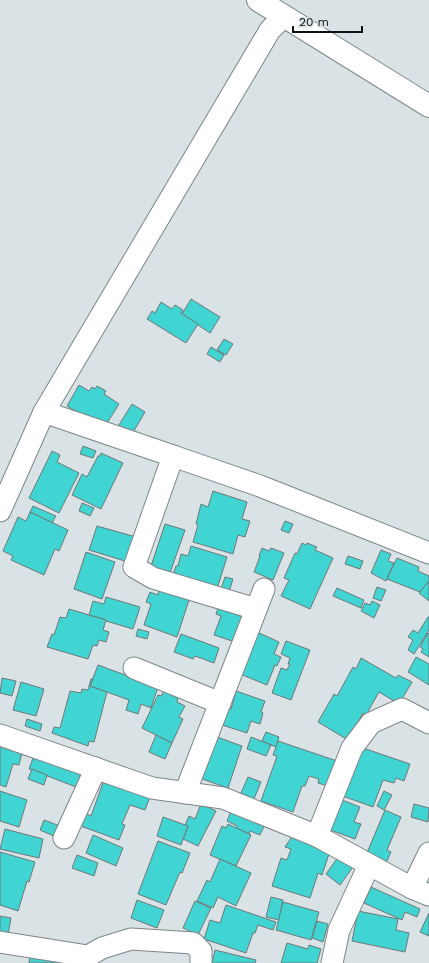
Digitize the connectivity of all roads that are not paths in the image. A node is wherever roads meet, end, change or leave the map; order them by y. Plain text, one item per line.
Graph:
1 (258, 0) edge
2 (284, 16) junction
3 (429, 106) edge
4 (44, 412) junction
5 (173, 456) junction
6 (0, 512) edge
7 (429, 553) edge
8 (264, 589) dead end
9 (256, 609) junction
10 (134, 668) dead end
11 (220, 703) junction
12 (429, 723) edge
13 (0, 735) edge
14 (96, 768) junction
15 (185, 793) junction
16 (317, 836) junction
17 (64, 838) dead end
18 (429, 853) edge
19 (369, 865) junction
20 (421, 891) edge
21 (0, 942) edge
22 (201, 963) edge
23 (332, 963) edge

1 - 2 main road
2 - 3 main road
2 - 4 street
4 - 5 street
4 - 6 street
5 - 7 street
5 - 9 street
8 - 9 street
9 - 11 street
10 - 11 street
11 - 15 street
12 - 16 street
13 - 14 street
14 - 15 street
14 - 17 street
15 - 16 street
16 - 19 street
18 - 20 street
19 - 20 street
19 - 23 street
21 - 22 street

